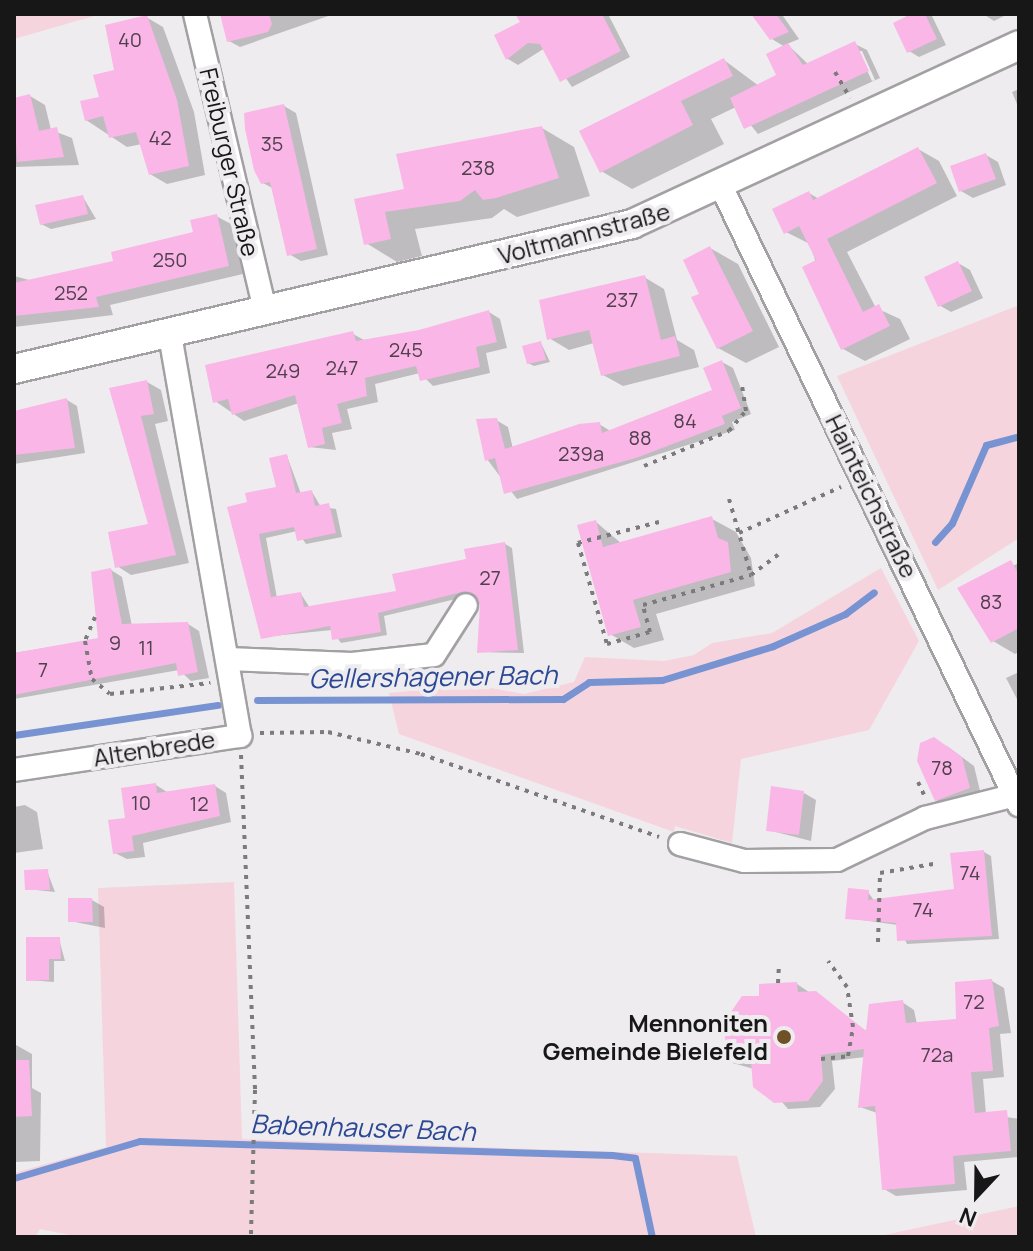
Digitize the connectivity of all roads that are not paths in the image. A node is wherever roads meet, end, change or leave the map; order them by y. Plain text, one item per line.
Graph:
1 (195, 14) edge
2 (1019, 45) edge
3 (722, 188) junction
4 (265, 310) junction
5 (170, 334) junction
6 (14, 369) edge
7 (466, 605) dead end
8 (230, 670) junction
9 (14, 770) edge
10 (1018, 798) edge
11 (680, 844) road end

1 - 4 street, Freiburger Straße
2 - 3 street, Voltmannstraße
3 - 4 street, Voltmannstraße
3 - 10 street, Hainteichstraße
4 - 5 street, Voltmannstraße
5 - 6 street, Voltmannstraße
5 - 8 street
7 - 8 street
8 - 9 street, Altenbrede
10 - 11 street

